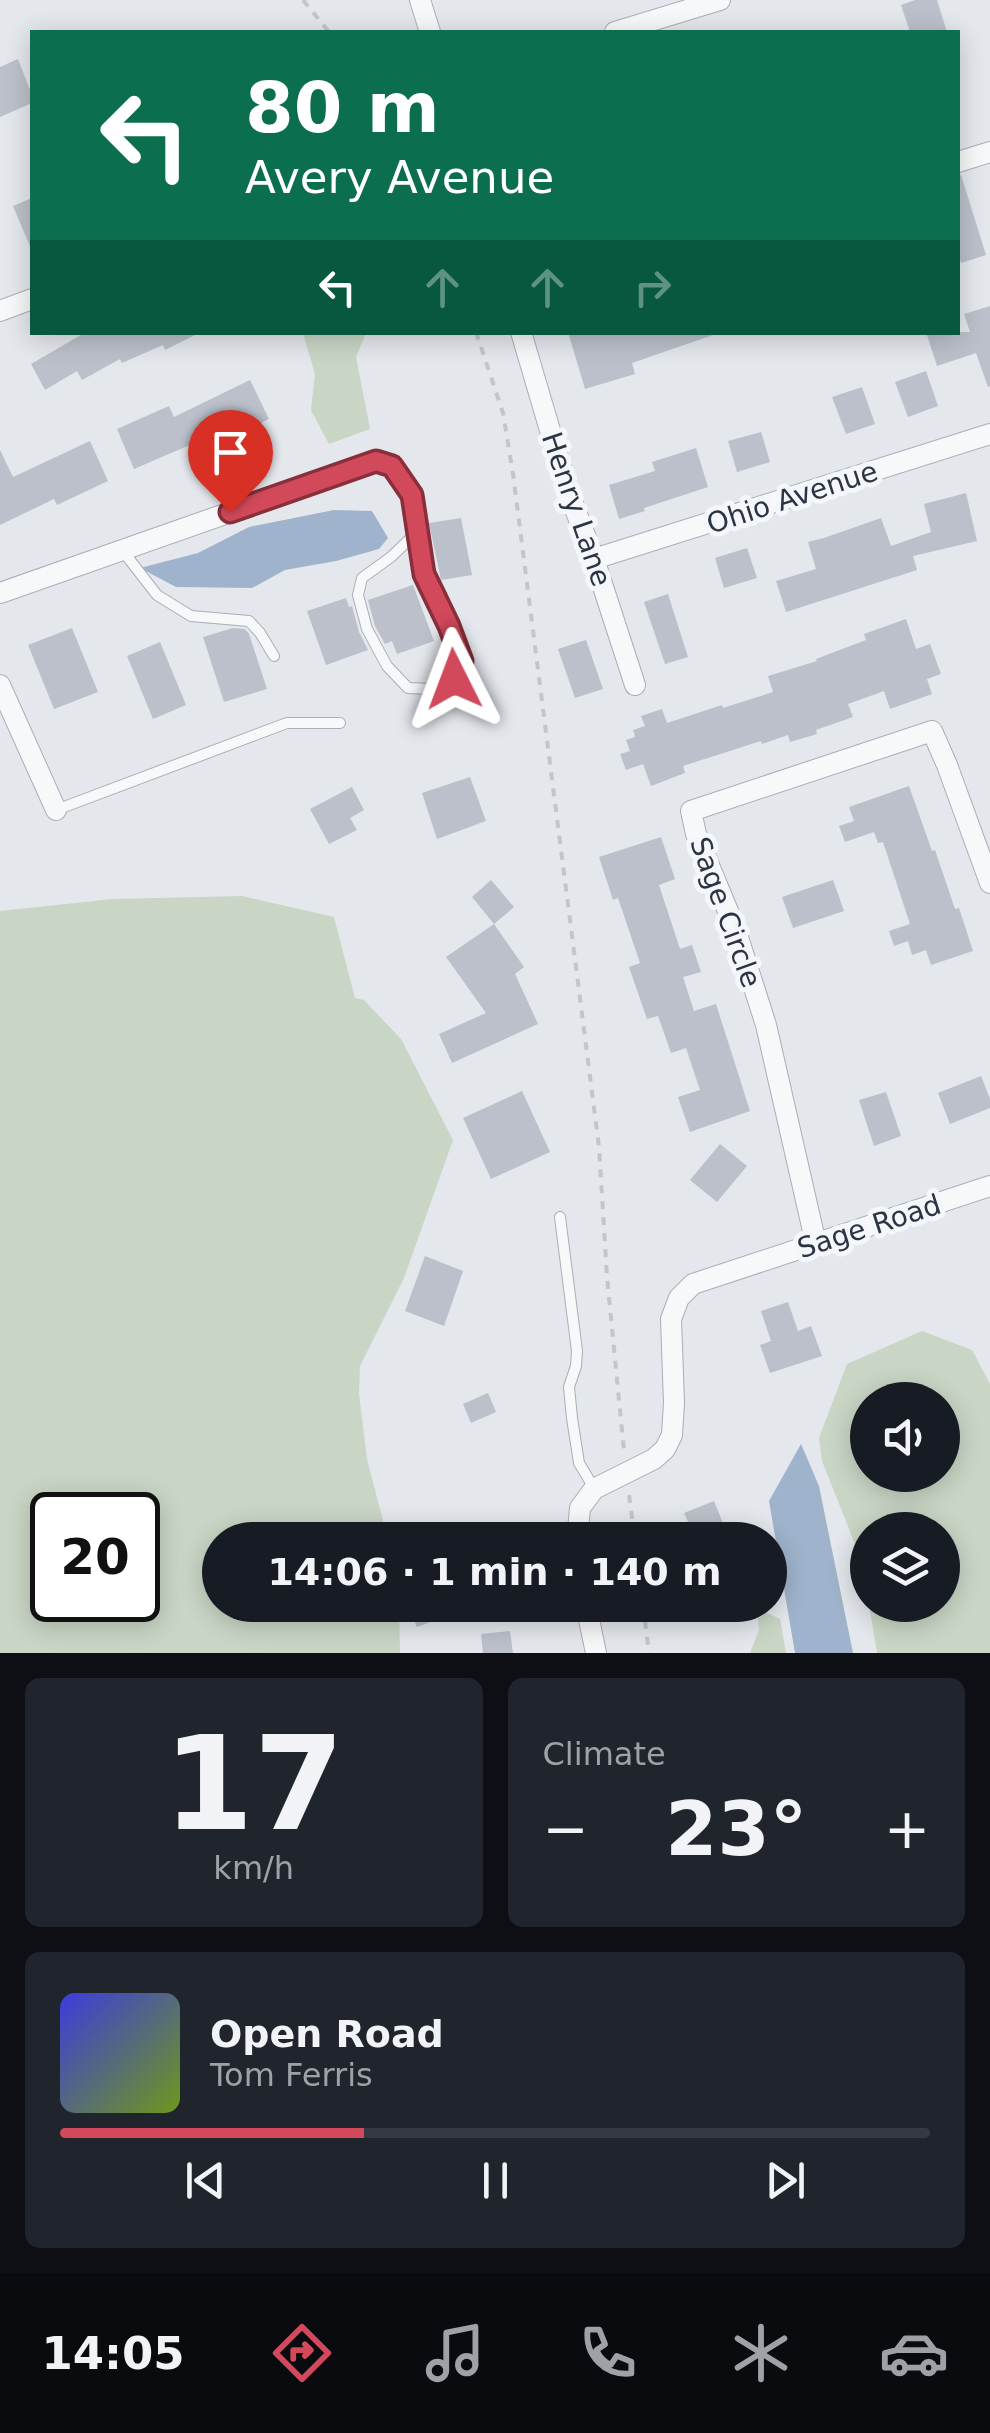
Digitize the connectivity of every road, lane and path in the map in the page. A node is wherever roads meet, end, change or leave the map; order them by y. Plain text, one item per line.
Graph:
1 (303, 0) edge
2 (420, 0) edge
3 (720, 0) edge
4 (326, 30) edge
5 (429, 30) edge
6 (622, 30) edge
7 (990, 152) edge
8 (960, 161) edge
9 (30, 299) edge
10 (0, 312) edge
11 (477, 335) edge
12 (523, 335) edge
13 (990, 434) edge
14 (412, 495) joint
15 (417, 532) junction
16 (122, 549) junction
17 (594, 560) junction
18 (0, 592) edge
19 (274, 656) dead end
20 (0, 685) edge
21 (635, 686) dead end
22 (340, 723) dead end
23 (56, 810) joint
24 (990, 883) edge
25 (990, 1186) edge
26 (560, 1217) dead end
27 (816, 1244) junction
28 (626, 1474) junction
29 (594, 1489) junction
30 (579, 1522) edge
31 (633, 1522) edge
32 (590, 1622) edge
33 (645, 1622) edge
34 (596, 1653) edge
35 (649, 1653) edge

1 - 4 path
2 - 5 street
3 - 6 street
7 - 8 street
9 - 10 street
11 - 28 path
12 - 17 street, Henry Lane
13 - 17 street, Ohio Avenue
14 - 15 lane
14 - 16 street
15 - 15 lane
16 - 18 street
16 - 19 lane
17 - 21 street, Henry Lane
20 - 23 street
22 - 23 lane
24 - 27 street, Sage Circle
25 - 27 street, Sage Road
26 - 29 lane
27 - 28 street, Sage Road
28 - 29 street
28 - 31 path
29 - 30 street
32 - 34 street
33 - 35 path

